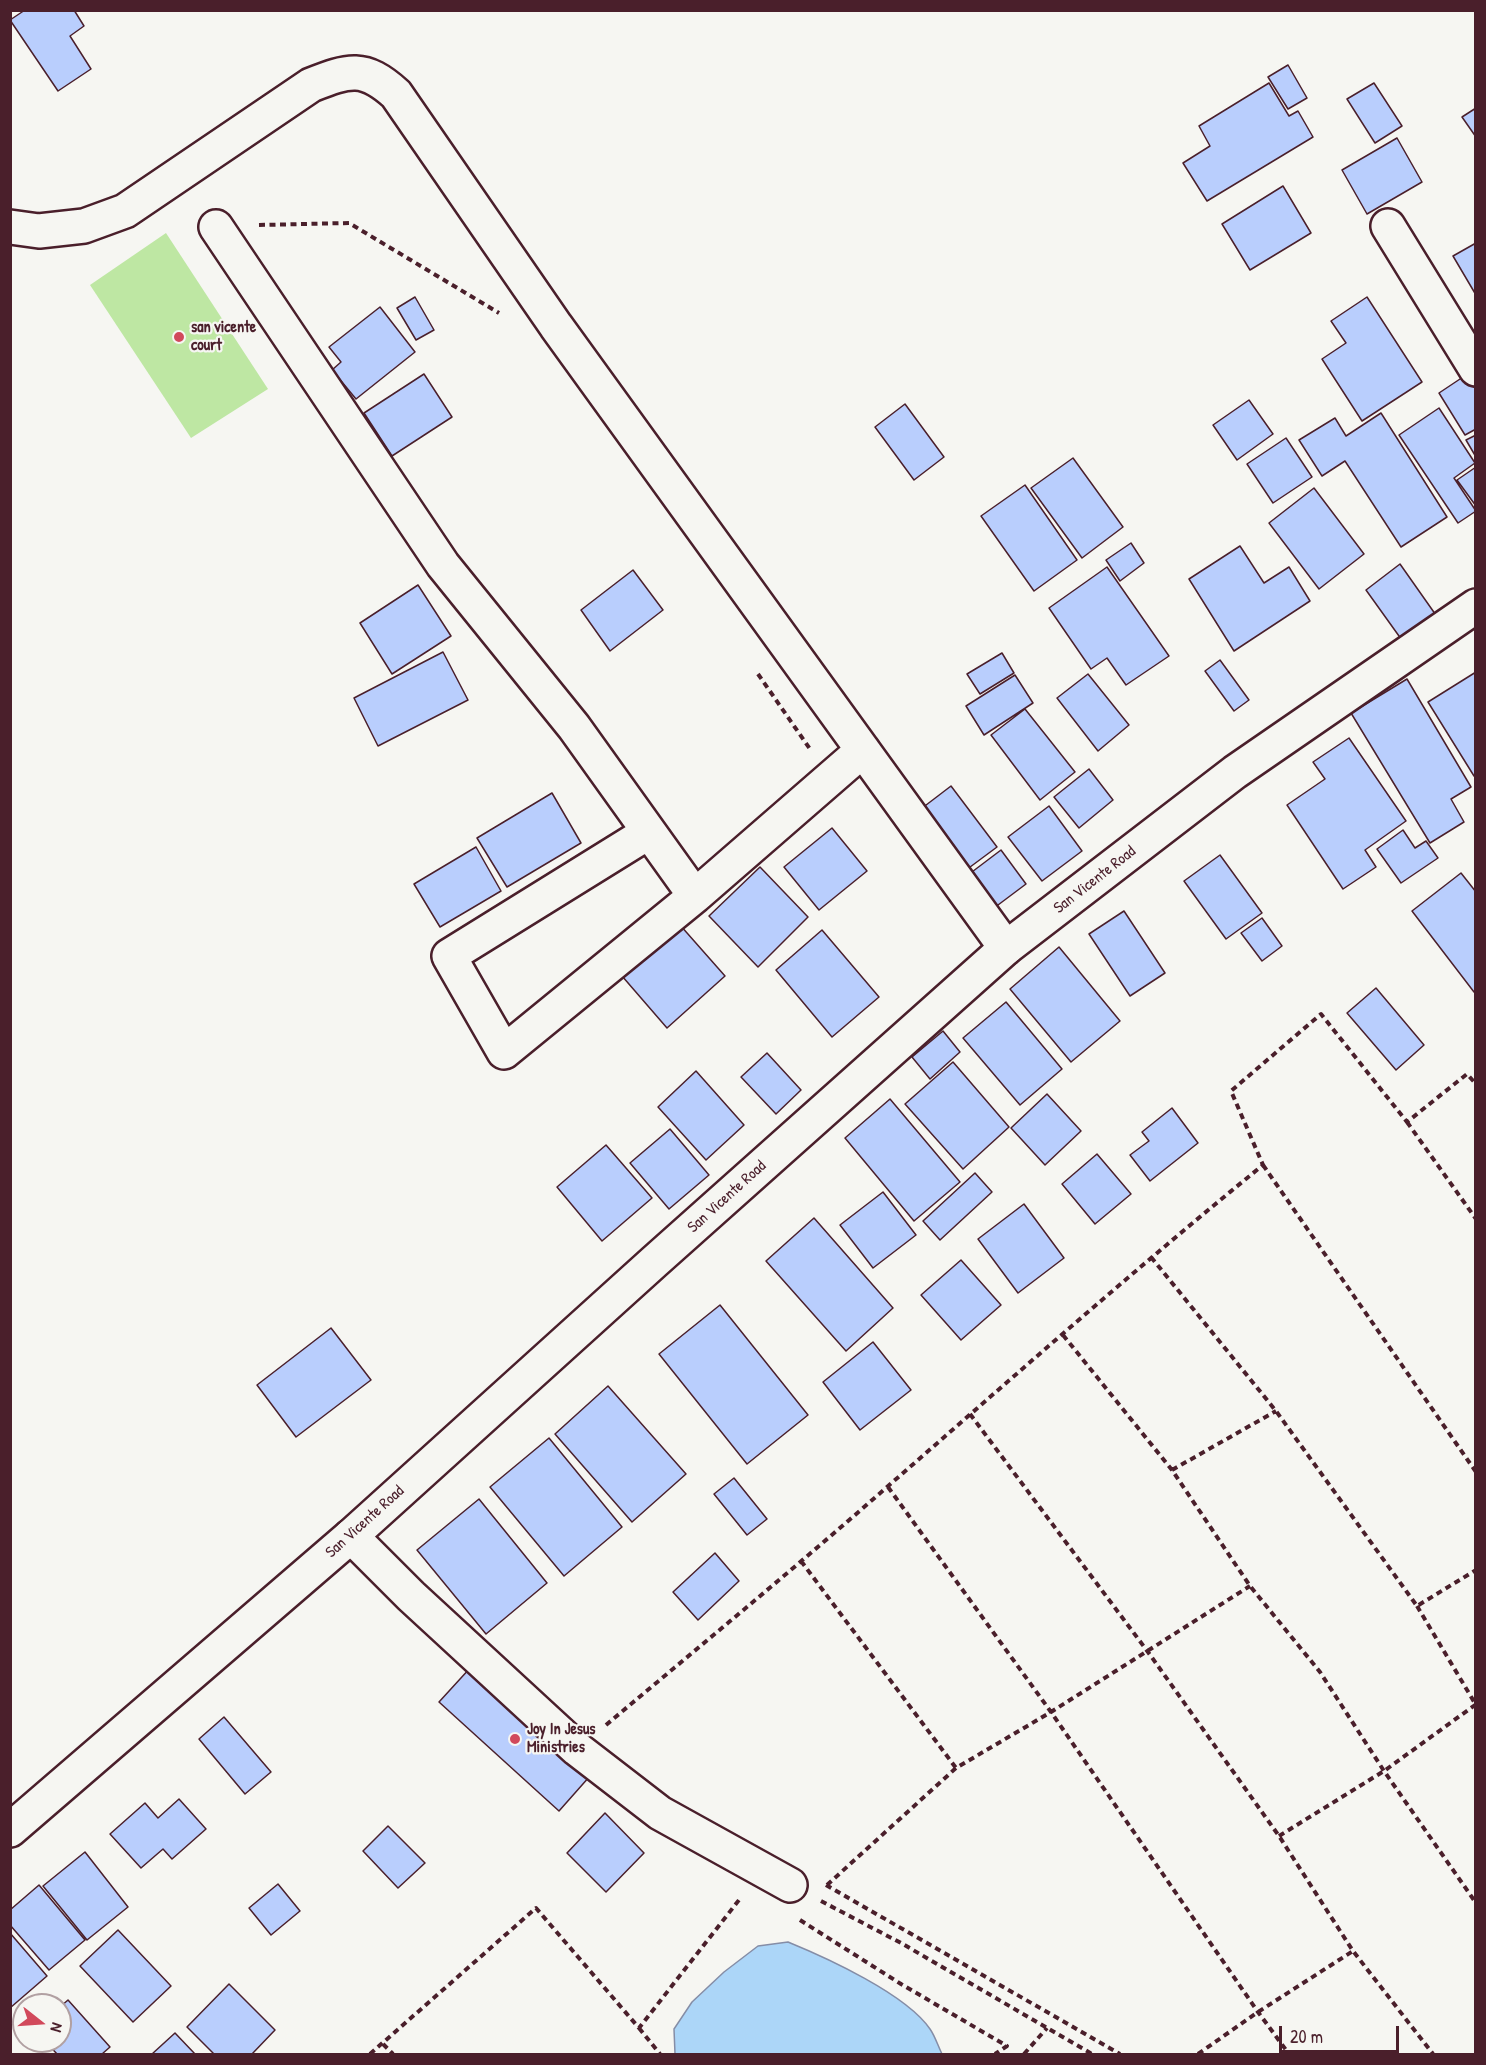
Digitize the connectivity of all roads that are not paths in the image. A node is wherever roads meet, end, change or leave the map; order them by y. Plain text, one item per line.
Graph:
1 (1388, 226) dead end
2 (10, 227) edge
3 (216, 227) road end
4 (1476, 369) edge
5 (1476, 606) edge
6 (863, 750) junction
7 (649, 832) junction
8 (694, 896) junction
9 (1006, 948) junction
10 (351, 1536) junction
11 (12, 1826) edge
12 (800, 1892) road end

1 - 4 street
2 - 6 street
3 - 7 street
5 - 9 street, San Vicente Road
6 - 8 street
6 - 9 street
7 - 8 street
7 - 8 street
9 - 10 street, San Vicente Road
10 - 11 street, San Vicente Road
10 - 12 street

